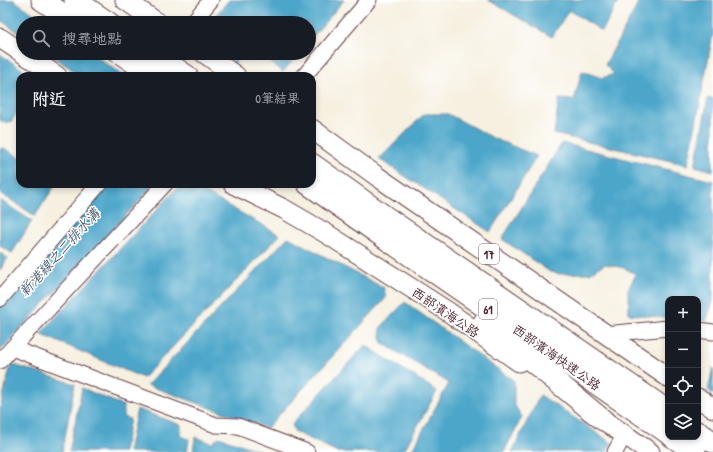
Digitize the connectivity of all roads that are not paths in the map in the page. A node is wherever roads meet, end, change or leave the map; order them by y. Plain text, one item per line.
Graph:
1 (42, 0) edge
2 (75, 0) edge
3 (125, 0) edge
4 (212, 0) edge
5 (369, 0) edge
6 (66, 16) edge
7 (99, 16) edge
8 (148, 16) edge
9 (198, 16) edge
10 (0, 38) edge
11 (16, 49) edge
12 (33, 60) edge
13 (130, 60) edge
14 (163, 60) edge
15 (214, 60) edge
16 (51, 72) edge
17 (148, 72) edge
18 (181, 72) edge
19 (230, 72) edge
20 (307, 72) edge
21 (316, 132) edge
22 (316, 167) edge
23 (96, 188) edge
24 (161, 188) edge
25 (241, 188) edge
26 (304, 188) edge
27 (314, 188) edge
28 (0, 299) edge
29 (665, 328) edge
30 (701, 330) edge
31 (713, 332) edge
32 (605, 334) junction
33 (12, 348) junction
34 (0, 361) edge
35 (665, 375) edge
36 (701, 400) edge
37 (713, 408) edge
38 (665, 409) edge
39 (602, 420) junction
40 (665, 431) edge
41 (625, 434) junction
42 (701, 434) edge
43 (677, 440) edge
44 (713, 442) edge
45 (308, 452) edge
46 (615, 452) edge
47 (650, 452) edge
48 (695, 452) edge

1 - 6 highway
2 - 7 highway
3 - 8 main road
4 - 9 street
5 - 20 street
10 - 11 main road
12 - 16 main road
13 - 17 highway
14 - 18 highway
15 - 19 main road
21 - 32 main road, 17
22 - 38 highway, 西部濱海快速公路 / 61
23 - 28 street
24 - 33 street
25 - 39 main road, 西部濱海公路
26 - 39 highway
27 - 40 highway, 西部濱海快速公路 / 61
29 - 32 street
30 - 31 street
32 - 35 main road, 17
33 - 34 street
33 - 45 street
36 - 37 main road
39 - 41 main road, 西部濱海公路
41 - 46 street
41 - 47 main road, 西部濱海公路
42 - 44 highway
43 - 48 highway

